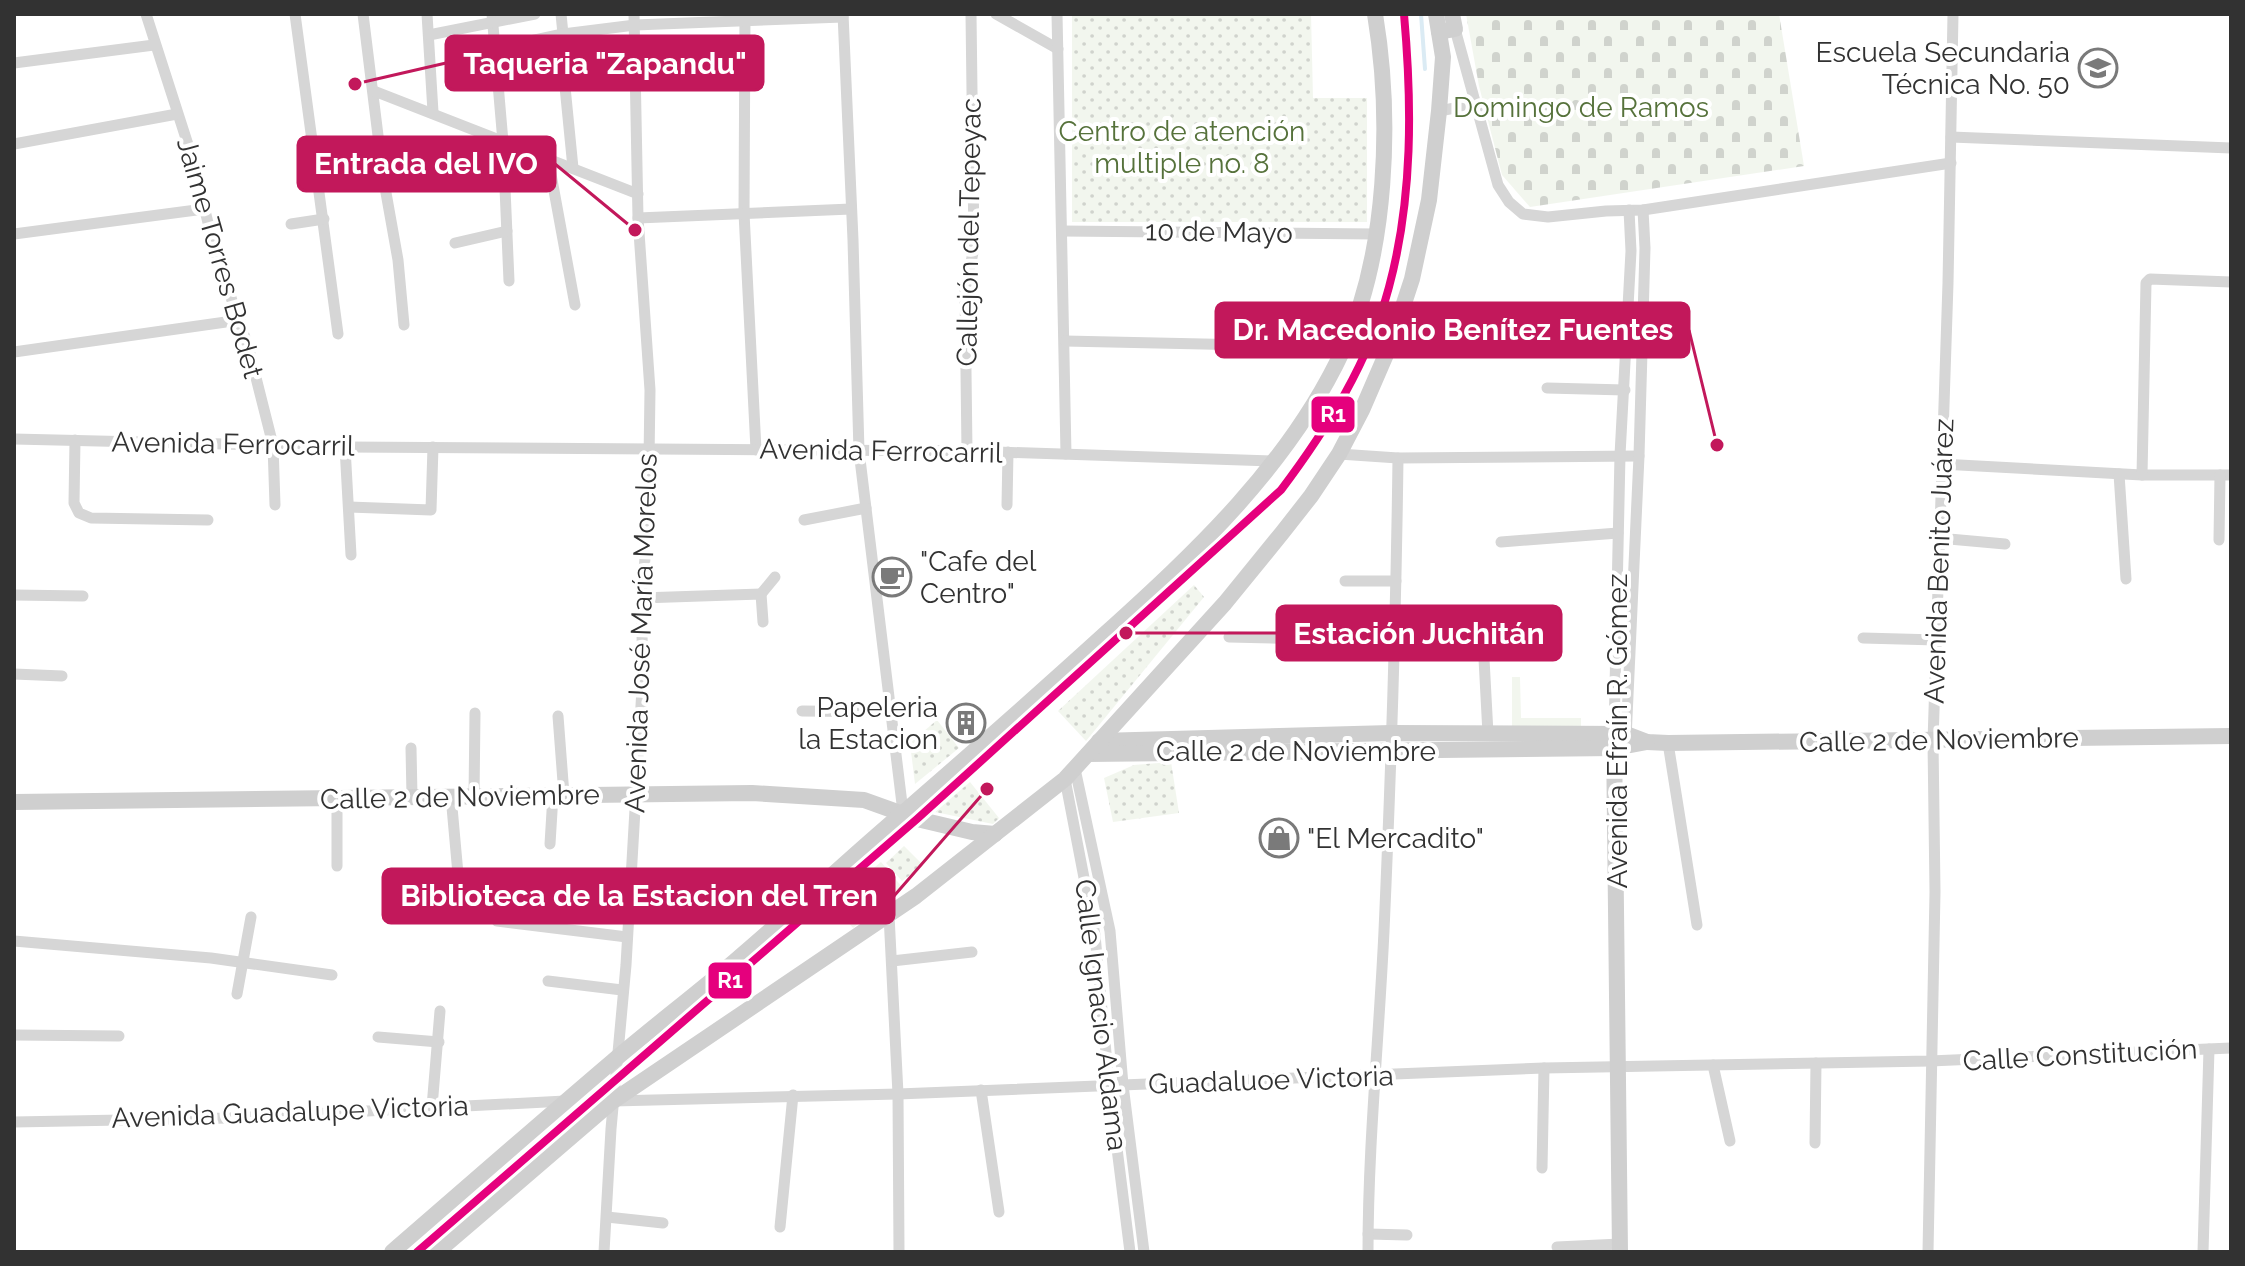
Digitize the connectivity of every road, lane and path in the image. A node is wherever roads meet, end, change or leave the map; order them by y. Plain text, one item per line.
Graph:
1 (146, 14) edge
2 (295, 14) edge
3 (363, 14) edge
4 (427, 14) edge
5 (535, 14) edge
6 (561, 14) edge
7 (971, 14) edge
8 (996, 14) edge
9 (1057, 14) edge
10 (1375, 14) edge
11 (1436, 14) edge
12 (1953, 14) edge
13 (843, 15) edge
14 (745, 18) edge
15 (492, 19) edge
16 (634, 20) edge
17 (1449, 25) edge
18 (429, 35) junction
19 (561, 35) junction
20 (154, 45) junction
21 (497, 48) junction
22 (1058, 49) junction
23 (14, 63) edge
24 (374, 91) junction
25 (1476, 104) junction
26 (1439, 111) junction
27 (433, 112) junction
28 (177, 114) junction
29 (1951, 137) junction
30 (503, 142) junction
31 (14, 144) edge
32 (2231, 148) edge
33 (548, 158) junction
34 (1951, 163) junction
35 (573, 168) junction
36 (638, 194) junction
37 (204, 209) junction
38 (851, 209) junction
39 (1629, 210) junction
40 (1643, 210) junction
41 (744, 213) junction
42 (638, 218) junction
43 (324, 219) junction
44 (291, 224) dead end
45 (507, 231) junction
46 (1062, 231) junction
47 (14, 234) edge
48 (1377, 234) junction
49 (455, 243) dead end
50 (509, 281) dead end
51 (2231, 282) edge
52 (575, 305) dead end
53 (240, 320) junction
54 (404, 325) dead end
55 (338, 334) dead end
56 (1065, 341) junction
57 (1344, 347) junction
58 (14, 352) edge
59 (1547, 388) dead end
60 (1625, 390) junction
61 (14, 439) edge
62 (75, 440) junction
63 (273, 445) junction
64 (345, 447) junction
65 (433, 447) junction
66 (649, 448) junction
67 (756, 450) junction
68 (859, 451) junction
69 (967, 451) junction
70 (1008, 452) junction
71 (1066, 454) junction
72 (1339, 454) junction
73 (1620, 455) junction
74 (1639, 456) junction
75 (1398, 458) junction
76 (1275, 461) junction
77 (1941, 464) junction
78 (2119, 474) junction
79 (2142, 475) junction
80 (2226, 475) edge
81 (275, 505) dead end
82 (1007, 505) dead end
83 (349, 507) junction
84 (866, 508) junction
85 (208, 520) dead end
86 (804, 520) dead end
87 (1618, 533) junction
88 (1938, 538) junction
89 (2219, 540) dead end
90 (1501, 542) dead end
91 (2005, 544) dead end
92 (351, 555) dead end
93 (775, 577) dead end
94 (2126, 579) dead end
95 (1345, 581) dead end
96 (1396, 581) junction
97 (761, 594) junction
98 (14, 595) edge
99 (83, 596) dead end
100 (641, 598) junction
101 (1482, 621) dead end
102 (763, 622) dead end
103 (1229, 637) dead end
104 (1863, 638) dead end
105 (1937, 640) junction
106 (1395, 641) junction
107 (14, 674) edge
108 (62, 676) dead end
109 (802, 711) dead end
110 (892, 712) junction
111 (475, 713) dead end
112 (558, 716) dead end
113 (1120, 718) junction
114 (1488, 734) junction
115 (2231, 736) edge
116 (1390, 741) junction
117 (1620, 741) junction
118 (1933, 741) junction
119 (1668, 743) junction
120 (1136, 746) junction
121 (1093, 747) junction
122 (411, 748) dead end
123 (1070, 774) junction
124 (635, 794) junction
125 (559, 795) junction
126 (412, 796) junction
127 (451, 796) junction
128 (474, 797) junction
129 (337, 799) junction
130 (14, 802) edge
131 (903, 812) junction
132 (995, 834) junction
133 (550, 844) dead end
134 (337, 866) dead end
135 (439, 875) dead end
136 (889, 915) junction
137 (251, 917) dead end
138 (497, 921) dead end
139 (1697, 925) dead end
140 (1110, 931) junction
141 (1095, 935) junction
142 (627, 937) junction
143 (14, 941) edge
144 (972, 952) dead end
145 (892, 961) junction
146 (241, 964) junction
147 (332, 975) dead end
148 (548, 981) dead end
149 (622, 990) junction
150 (237, 994) dead end
151 (440, 1011) dead end
152 (14, 1035) edge
153 (119, 1036) dead end
154 (378, 1037) dead end
155 (439, 1042) junction
156 (2231, 1048) edge
157 (2209, 1049) junction
158 (617, 1058) junction
159 (1930, 1061) junction
160 (1816, 1063) junction
161 (1713, 1065) junction
162 (1618, 1067) junction
163 (1544, 1068) junction
164 (1374, 1077) junction
165 (1109, 1085) junction
166 (1123, 1085) junction
167 (981, 1090) junction
168 (898, 1094) junction
169 (793, 1095) junction
170 (566, 1101) junction
171 (613, 1101) junction
172 (432, 1107) junction
173 (14, 1122) edge
174 (1730, 1141) dead end
175 (1815, 1143) dead end
176 (1542, 1168) dead end
177 (999, 1212) dead end
178 (607, 1217) junction
179 (663, 1223) dead end
180 (780, 1227) dead end
181 (1368, 1234) junction
182 (1407, 1235) dead end
183 (1557, 1247) dead end
184 (1620, 1248) edge
185 (392, 1252) edge
186 (437, 1252) edge
187 (604, 1252) edge
188 (899, 1252) edge
189 (1130, 1252) edge
190 (1144, 1252) edge
191 (1368, 1252) edge
192 (1928, 1252) edge
193 (2203, 1252) edge

1 - 20 street, Jaime Torres Bodet
2 - 43 street
3 - 24 street
4 - 18 street
5 - 15 street
6 - 19 street
7 - 69 street, Callejón del Tepeyac
8 - 22 street
9 - 22 street
10 - 48 street
11 - 17 street
12 - 29 street, Avenida Benito Juárez
13 - 14 street
13 - 38 street
14 - 16 street
14 - 41 street
15 - 18 street
15 - 21 street
16 - 19 street
16 - 36 street, Avenida José María Morelos
17 - 25 street
17 - 26 street
18 - 27 street
19 - 21 street
19 - 35 street
20 - 23 street
20 - 28 street, Jaime Torres Bodet
21 - 30 street
22 - 46 street
24 - 27 street
24 - 54 street
25 - 26 street
25 - 39 street
26 - 72 street
27 - 30 street
28 - 31 street
28 - 37 street, Jaime Torres Bodet
29 - 32 street
29 - 34 street, Avenida Benito Juárez
30 - 33 street
30 - 45 street
33 - 35 street
33 - 52 street
34 - 40 street
34 - 77 street, Avenida Benito Juárez
35 - 36 street
36 - 42 street, Avenida José María Morelos
37 - 47 street
37 - 53 street, Jaime Torres Bodet
38 - 41 street
38 - 68 street
39 - 40 street
39 - 60 street, Avenida Efraín R. Gómez
40 - 74 street, Avenida Efraín R. Gómez
41 - 42 street
41 - 67 street
42 - 66 street, Avenida José María Morelos
43 - 44 street
43 - 55 street
45 - 49 street
45 - 50 street
46 - 48 street, 10 de Mayo
46 - 56 street
48 - 57 street
51 - 79 street
53 - 58 street
53 - 63 street, Jaime Torres Bodet
56 - 57 street
56 - 71 street
57 - 76 street
59 - 60 street
60 - 73 street, Avenida Efraín R. Gómez
61 - 62 street, Avenida Ferrocarril
62 - 63 street, Avenida Ferrocarril
62 - 85 street
63 - 64 street, Avenida Ferrocarril
63 - 81 street, Jaime Torres Bodet
64 - 65 street, Avenida Ferrocarril
64 - 83 street
65 - 66 street, Avenida Ferrocarril
65 - 83 street
66 - 67 street, Avenida Ferrocarril
66 - 100 street, Avenida José María Morelos
67 - 68 street, Avenida Ferrocarril
68 - 69 street, Avenida Ferrocarril
68 - 84 street
69 - 70 street, Avenida Ferrocarril
70 - 71 street, Avenida Ferrocarril
70 - 82 street
71 - 76 street, Avenida Ferrocarril
72 - 75 street
72 - 113 street
73 - 74 street
73 - 75 street
73 - 87 street, Avenida Efraín R. Gómez
74 - 117 street, Avenida Efraín R. Gómez
75 - 96 street
76 - 131 street
77 - 78 street
77 - 88 street, Avenida Benito Juárez
78 - 79 street
78 - 94 street
79 - 80 street
80 - 89 street
83 - 92 street
84 - 86 street
84 - 110 street
87 - 90 street
87 - 117 street, Avenida Efraín R. Gómez
88 - 91 street
88 - 105 street, Avenida Benito Juárez
93 - 97 street
95 - 96 street
96 - 106 street
97 - 100 street
97 - 102 street
98 - 99 street
100 - 124 street, Avenida José María Morelos
101 - 114 street
103 - 106 street
104 - 105 street
105 - 118 street, Avenida Benito Juárez
106 - 116 street
107 - 108 street
109 - 110 street
110 - 131 street
111 - 128 street
112 - 125 street
113 - 120 street
113 - 121 street
114 - 116 street, Calle 2 de Noviembre
114 - 117 street, Calle 2 de Noviembre
115 - 118 street, Calle 2 de Noviembre
116 - 117 street, Calle 2 de Noviembre
116 - 120 street, Calle 2 de Noviembre
116 - 164 street
117 - 119 street, Calle 2 de Noviembre
117 - 162 street, Avenida Efraín R. Gómez
118 - 119 street, Calle 2 de Noviembre
118 - 159 street, Avenida Benito Juárez
119 - 139 street
120 - 121 street, Calle 2 de Noviembre
121 - 123 street
122 - 126 street
123 - 132 street
123 - 140 street, Calle Ignacio Aldama
123 - 141 street, Calle Ignacio Aldama
124 - 125 street, Calle 2 de Noviembre
124 - 131 street, Calle 2 de Noviembre
124 - 142 street, Avenida José María Morelos
125 - 128 street, Calle 2 de Noviembre
125 - 133 street
126 - 127 street, Calle 2 de Noviembre
126 - 129 street, Calle 2 de Noviembre
127 - 128 street, Calle 2 de Noviembre
127 - 135 street
129 - 130 street, Calle 2 de Noviembre
129 - 134 street
131 - 132 street, Calle 2 de Noviembre
131 - 158 street
132 - 136 street
136 - 145 street
136 - 171 street
137 - 146 street
138 - 142 street
140 - 141 street
140 - 166 street, Calle Ignacio Aldama
141 - 165 street, Calle Ignacio Aldama
142 - 149 street, Avenida José María Morelos
143 - 146 street
144 - 145 street
145 - 168 street
146 - 147 street
146 - 150 street
148 - 149 street
149 - 158 street, Avenida José María Morelos
151 - 155 street
152 - 153 street
154 - 155 street
155 - 172 street
156 - 157 street, Calle Constitución
157 - 159 street, Calle Constitución
157 - 193 street
158 - 170 street
158 - 171 street, Avenida José María Morelos
159 - 160 street, Guadaluoe Victoria
159 - 192 street, Avenida Benito Juárez
160 - 161 street, Guadaluoe Victoria
160 - 175 street
161 - 162 street, Guadaluoe Victoria
161 - 174 street
162 - 163 street, Guadaluoe Victoria
162 - 184 street, Avenida Efraín R. Gómez
163 - 164 street, Guadaluoe Victoria
163 - 176 street
164 - 166 street, Guadaluoe Victoria
164 - 181 street
165 - 166 street, Guadaluoe Victoria
165 - 167 street, Guadaluoe Victoria
165 - 189 street, Calle Ignacio Aldama
166 - 190 street, Calle Ignacio Aldama
167 - 168 street, Guadaluoe Victoria
167 - 177 street
168 - 169 street, Guadaluoe Victoria
168 - 188 street
169 - 171 street, Guadaluoe Victoria
169 - 180 street
170 - 172 street, Avenida Guadalupe Victoria
170 - 185 street
171 - 178 street, Avenida José María Morelos
171 - 186 street
172 - 173 street, Avenida Guadalupe Victoria
178 - 179 street
178 - 187 street, Avenida José María Morelos
181 - 182 street
181 - 191 street
183 - 184 street

